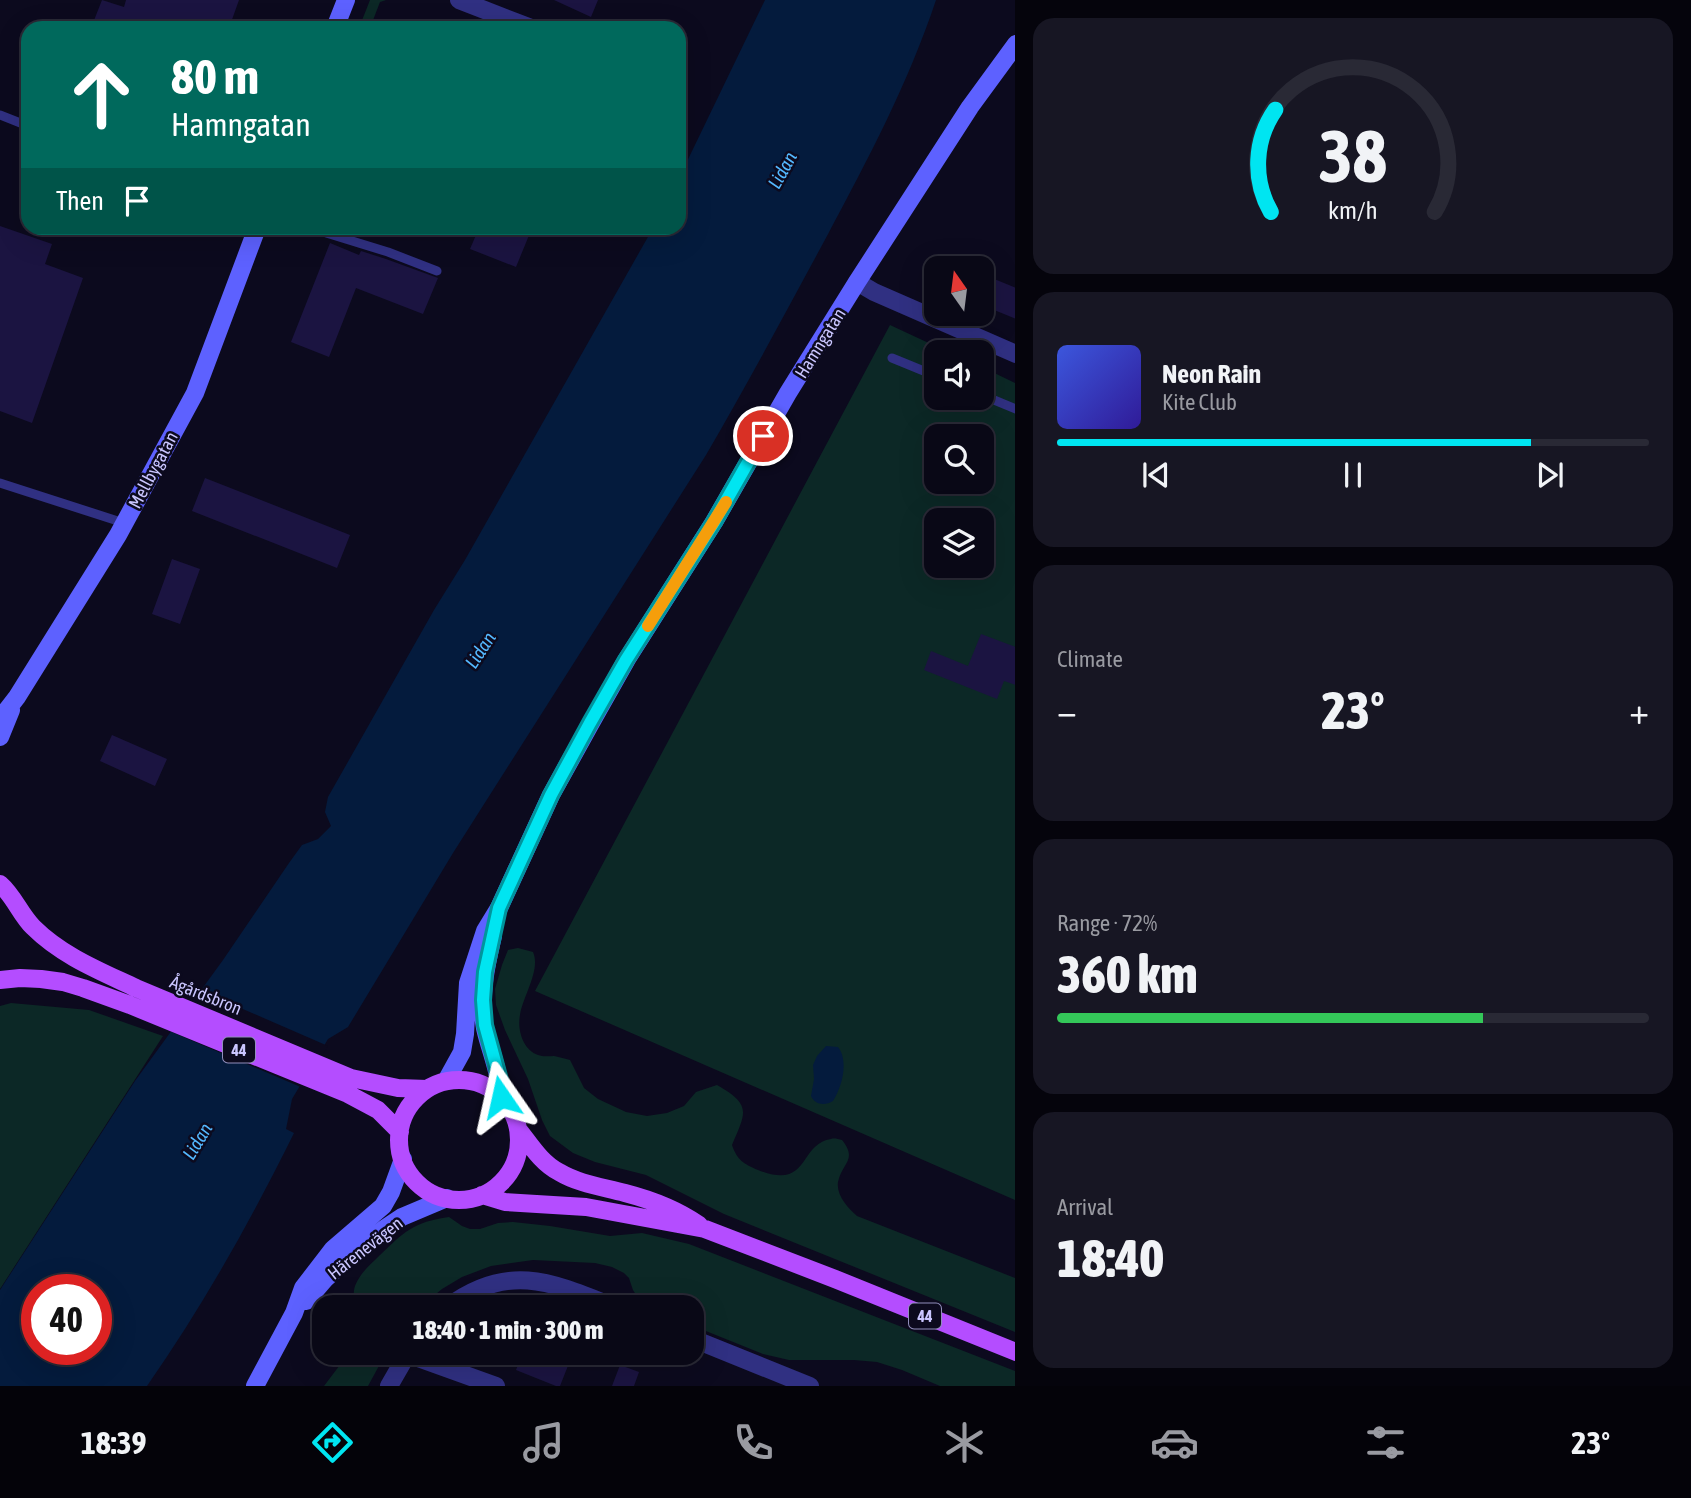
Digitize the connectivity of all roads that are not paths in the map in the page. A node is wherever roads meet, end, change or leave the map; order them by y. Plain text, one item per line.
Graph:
1 (346, 0) edge
2 (459, 0) edge
3 (338, 21) edge
4 (513, 21) edge
5 (1015, 45) edge
6 (0, 115) edge
7 (21, 123) edge
8 (254, 235) edge
9 (333, 235) edge
10 (437, 271) dead end
11 (857, 282) junction
12 (1015, 354) edge
13 (892, 359) dead end
14 (924, 371) edge
15 (994, 400) edge
16 (1015, 409) edge
17 (0, 483) edge
18 (124, 523) junction
19 (17, 697) junction
20 (0, 719) edge
21 (0, 737) edge
22 (0, 884) edge
23 (499, 908) junction
24 (0, 980) edge
25 (133, 997) junction
26 (446, 1081) junction
27 (350, 1086) junction
28 (427, 1089) junction
29 (501, 1097) junction
30 (518, 1129) junction
31 (400, 1132) junction
32 (402, 1159) junction
33 (482, 1195) junction
34 (447, 1198) junction
35 (705, 1229) junction
36 (465, 1295) edge
37 (584, 1295) edge
38 (294, 1314) junction
39 (704, 1343) edge
40 (1015, 1352) edge
41 (400, 1365) edge
42 (439, 1365) edge
43 (254, 1386) edge
44 (389, 1386) edge
45 (496, 1386) edge
46 (810, 1386) edge

1 - 3 street
2 - 4 street
5 - 11 street, Hamngatan
6 - 7 lane
8 - 18 street, Mellbygatan
9 - 10 lane
11 - 12 street
11 - 23 street, Hamngatan
13 - 14 lane
15 - 16 lane
17 - 18 lane
18 - 19 street, Mellbygatan
19 - 20 street, Mellbygatan
19 - 21 street, Mellbygatan
22 - 25 main road, 44
23 - 26 street
23 - 29 street
24 - 25 main road, 44
25 - 27 main road, 44
26 - 28 main road, 44
26 - 29 main road, 44
27 - 28 main road, 44
27 - 31 main road, 44
28 - 31 main road, 44
29 - 30 main road, 44
30 - 33 main road
30 - 35 main road, 44
31 - 32 main road, 44
32 - 34 main road
32 - 38 street, Härenevägen
33 - 34 main road, 44
33 - 35 main road, 44
34 - 38 street, Härenevägen
35 - 40 main road, 44
36 - 37 street
38 - 43 street, Härenevägen
39 - 46 street
41 - 44 street
42 - 45 street

